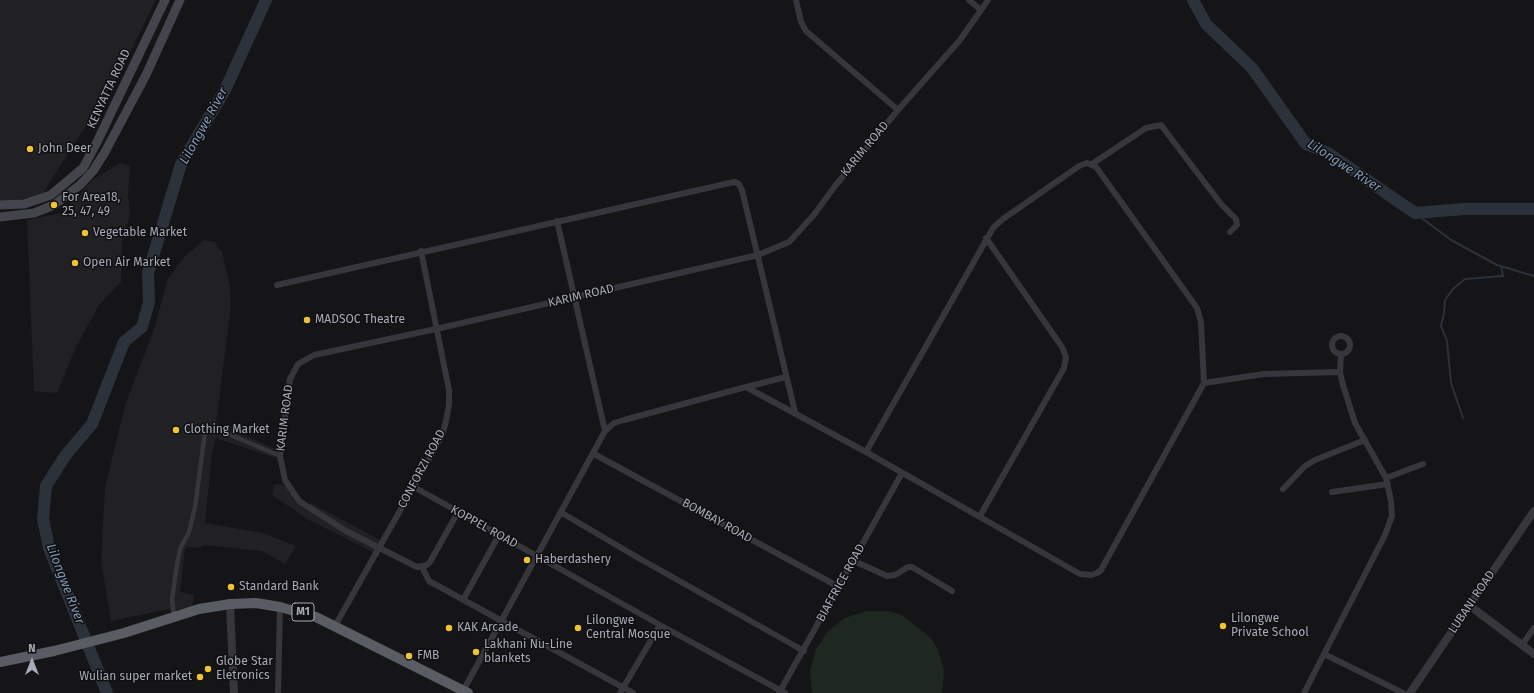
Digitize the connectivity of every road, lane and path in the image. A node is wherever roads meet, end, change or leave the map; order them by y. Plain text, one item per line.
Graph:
1 (165, 0) edge
2 (180, 0) edge
3 (796, 0) edge
4 (970, 0) edge
5 (988, 0) edge
6 (981, 10) junction
7 (898, 110) junction
8 (1092, 164) junction
9 (0, 205) edge
10 (0, 217) edge
11 (556, 221) junction
12 (1230, 232) dead end
13 (986, 238) junction
14 (421, 251) junction
15 (758, 254) junction
16 (277, 285) dead end
17 (574, 297) junction
18 (436, 329) junction
19 (1341, 354) dead end
20 (1340, 372) junction
21 (786, 377) junction
22 (1204, 383) junction
23 (746, 387) junction
24 (795, 412) junction
25 (605, 431) junction
26 (1365, 440) junction
27 (866, 452) junction
28 (594, 454) junction
29 (280, 456) junction
30 (1423, 464) dead end
31 (902, 473) junction
32 (1386, 478) junction
33 (1388, 484) junction
34 (414, 487) junction
35 (1283, 489) dead end
36 (1332, 492) dead end
37 (1534, 511) edge
38 (458, 512) junction
39 (562, 513) junction
40 (980, 516) junction
41 (499, 535) junction
42 (380, 548) junction
43 (537, 557) junction
44 (854, 561) junction
45 (422, 566) junction
46 (839, 588) junction
47 (952, 591) dead end
48 (463, 600) junction
49 (230, 604) junction
50 (1470, 606) junction
51 (280, 607) junction
52 (174, 616) junction
53 (501, 620) junction
54 (660, 625) junction
55 (335, 626) junction
56 (1534, 628) edge
57 (1522, 645) junction
58 (804, 650) junction
59 (1324, 654) junction
60 (1534, 654) edge
61 (0, 662) edge
62 (622, 690) edge
63 (465, 692) edge
64 (782, 692) edge
65 (234, 693) edge
66 (278, 693) edge
67 (633, 693) edge
68 (1304, 693) edge
69 (1403, 693) edge
70 (1410, 693) edge

1 - 9 main road, KENYATTA ROAD
2 - 10 main road, KENYATTA ROAD
3 - 7 street
4 - 6 street
5 - 6 street, KARIM ROAD
6 - 7 street, KARIM ROAD
7 - 15 street, KARIM ROAD
8 - 12 street
8 - 13 street
8 - 22 street
11 - 14 street
11 - 15 street
11 - 17 street
13 - 27 street
13 - 40 street
14 - 16 street
14 - 18 street, CONFORZI ROAD
15 - 17 street, KARIM ROAD
15 - 21 street
17 - 18 street, KARIM ROAD
17 - 25 street
18 - 29 street, KARIM ROAD
18 - 34 street, CONFORZI ROAD
19 - 20 street
20 - 22 street
20 - 26 street
21 - 23 street
21 - 24 street
22 - 40 street
23 - 24 street
23 - 25 street
24 - 27 street
25 - 28 street
26 - 32 street
26 - 35 street
27 - 31 street
28 - 39 street
28 - 46 street, BOMBAY ROAD
29 - 42 street, KARIM ROAD
29 - 52 street
30 - 32 street
31 - 40 street
31 - 44 street, BIAFFRICE ROAD
32 - 33 street
33 - 36 street
33 - 59 street
34 - 38 street, KOPPEL ROAD
34 - 42 street, CONFORZI ROAD
37 - 50 street, LUBANI ROAD
38 - 41 street, KOPPEL ROAD
38 - 45 street
39 - 43 street
39 - 58 street
41 - 43 street, KOPPEL ROAD
41 - 48 street
42 - 45 street, KARIM ROAD
42 - 55 street, CONFORZI ROAD
43 - 53 street
43 - 54 street, KOPPEL ROAD
44 - 46 street, BIAFFRICE ROAD
44 - 47 street
45 - 48 street
46 - 58 street, BIAFFRICE ROAD
48 - 53 street
49 - 51 highway, M1
49 - 52 highway, M1
49 - 65 street
50 - 57 street
50 - 70 street, LUBANI ROAD
51 - 55 highway, M1
51 - 66 street
52 - 61 highway, M1
53 - 62 street
53 - 63 street
54 - 62 street
54 - 64 street, KOPPEL ROAD
55 - 63 highway, M1
56 - 57 street
57 - 60 street
58 - 64 street, BIAFFRICE ROAD
59 - 68 street
59 - 69 street
62 - 67 street

